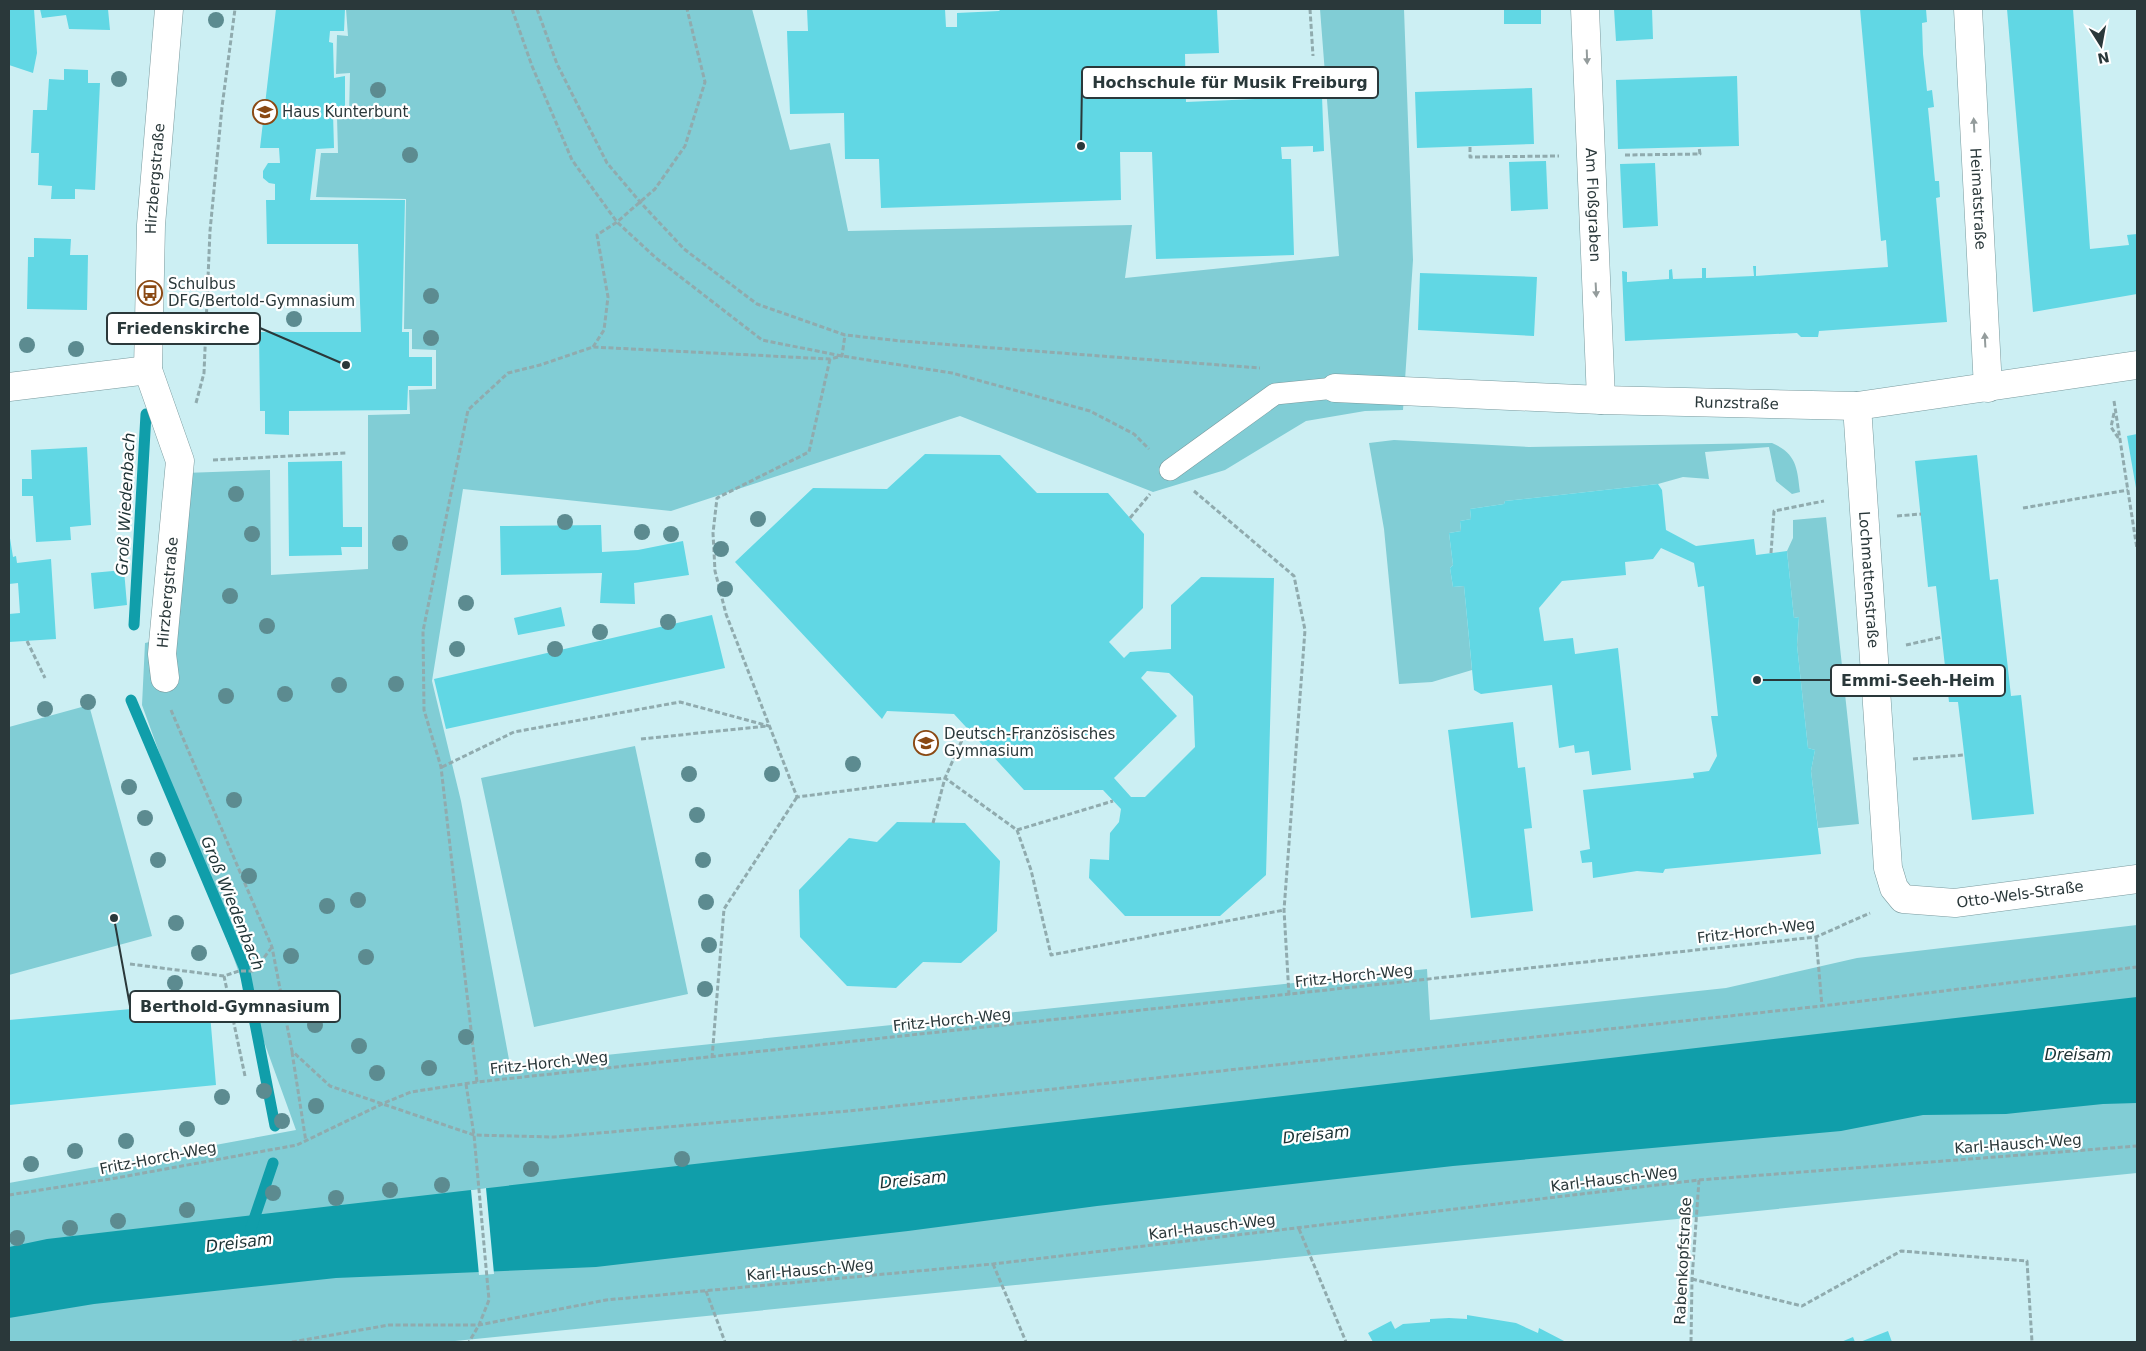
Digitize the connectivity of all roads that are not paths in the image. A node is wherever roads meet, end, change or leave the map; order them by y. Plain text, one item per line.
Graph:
1 (170, 9) edge
2 (1585, 9) edge
3 (1968, 9) edge
4 (2137, 365) edge
5 (148, 370) junction
6 (9, 387) edge
7 (1335, 388) joint
8 (1988, 388) junction
9 (1601, 400) junction
10 (1857, 406) junction
11 (1170, 470) road end
12 (165, 678) road end
13 (2137, 879) edge
14 (1903, 899) joint

1 - 5 street, Hirzbergstraße
2 -> 9 street, Am Floßgraben
8 -> 3 street, Heimatstraße
4 - 8 street, Runzstraße
5 - 6 street
5 - 12 street, Hirzbergstraße
7 - 9 street, Runzstraße
7 - 11 lane
8 - 10 street, Runzstraße
9 - 10 street, Runzstraße
10 - 14 street, Lochmattenstraße
13 - 14 street, Otto-Wels-Straße

